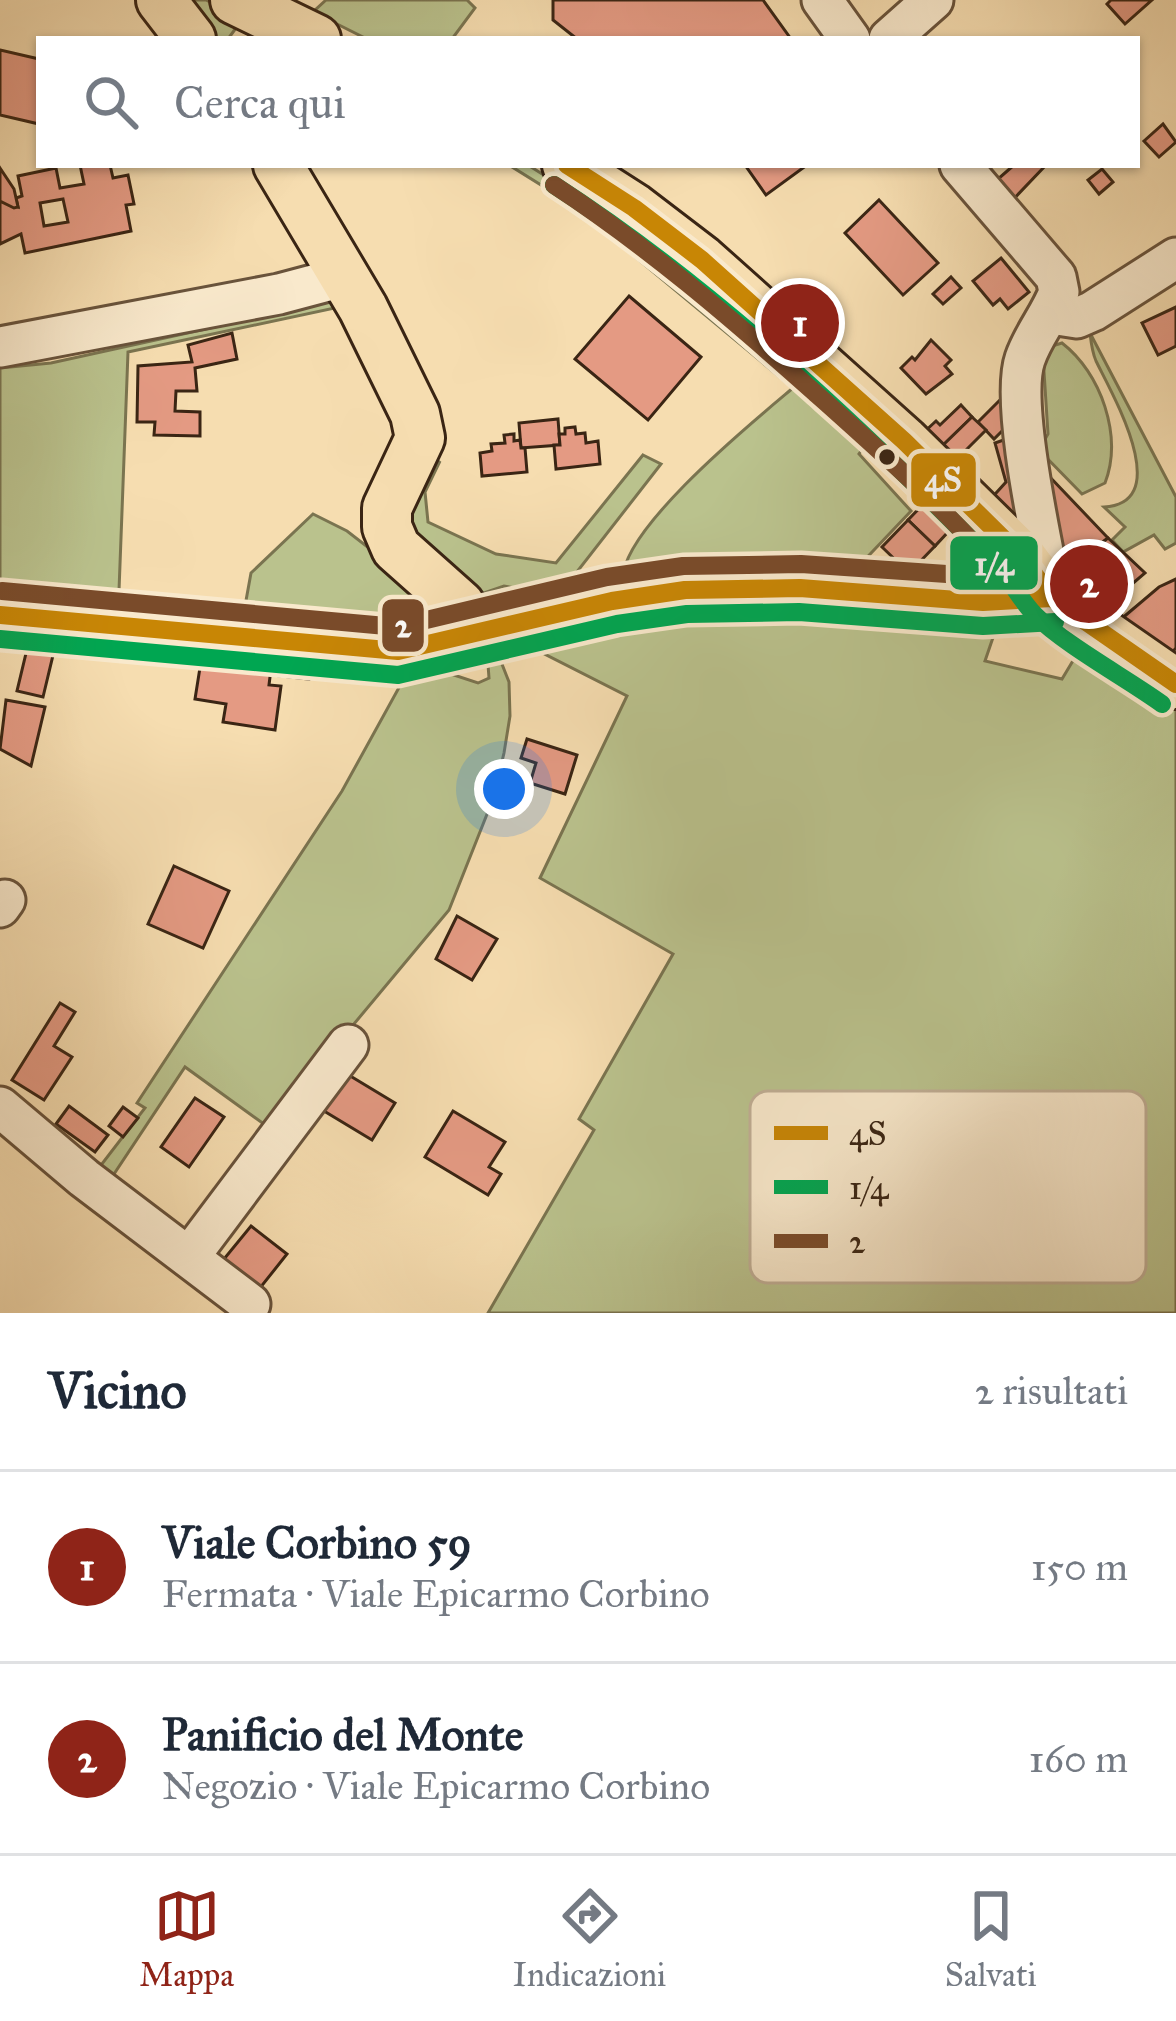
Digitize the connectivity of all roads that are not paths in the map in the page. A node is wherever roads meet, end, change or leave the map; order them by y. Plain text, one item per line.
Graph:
1 (161, 0) edge
2 (236, 0) edge
3 (822, 0) edge
4 (933, 0) edge
5 (189, 36) edge
6 (310, 36) edge
7 (848, 36) edge
8 (892, 36) edge
9 (280, 168) edge
10 (572, 168) edge
11 (963, 168) edge
12 (312, 219) junction
13 (1176, 258) edge
14 (344, 277) junction
15 (279, 294) junction
16 (1051, 314) junction
17 (0, 347) edge
18 (1030, 546) junction
19 (1052, 598) junction
20 (0, 615) edge
21 (476, 633) junction
22 (1176, 684) edge
23 (348, 1046) dead end
24 (0, 1107) edge
25 (189, 1257) junction
26 (250, 1304) dead end

1 - 5 main road
2 - 6 main road
3 - 7 street
4 - 8 street
9 - 12 main road
10 - 18 main road
11 - 16 street
12 - 14 main road
12 - 15 street
13 - 16 street
14 - 15 street
14 - 21 main road
15 - 17 street
16 - 18 street
18 - 19 main road
19 - 21 main road
19 - 22 main road
20 - 21 main road
23 - 25 street
24 - 25 street
25 - 26 street

